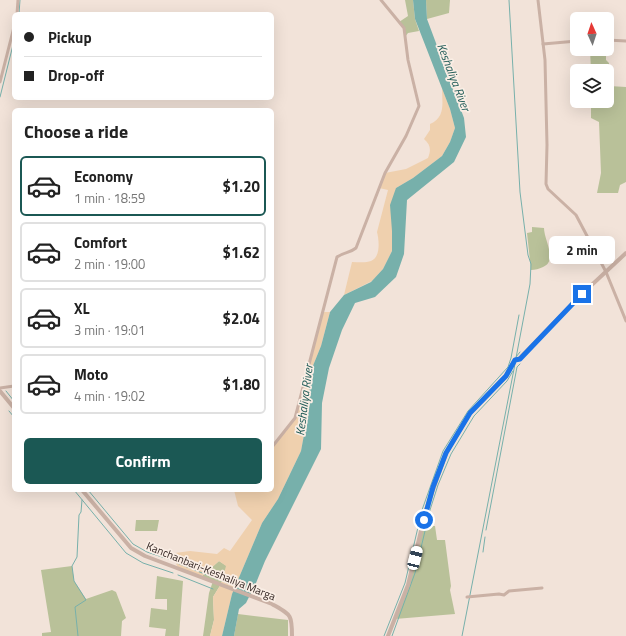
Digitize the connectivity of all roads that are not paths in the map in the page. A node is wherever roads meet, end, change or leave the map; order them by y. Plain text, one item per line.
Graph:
1 (18, 0) edge
2 (381, 0) edge
3 (538, 0) edge
4 (17, 12) edge
5 (12, 35) edge
6 (614, 40) edge
7 (626, 41) edge
8 (570, 42) edge
9 (543, 44) junction
10 (0, 82) edge
11 (626, 253) edge
12 (606, 272) junction
13 (626, 321) edge
14 (12, 386) edge
15 (0, 389) edge
16 (12, 405) edge
17 (274, 444) edge
18 (84, 492) edge
19 (542, 588) dead end
20 (467, 597) dead end
21 (292, 636) edge
22 (388, 636) edge

1 - 4 street
2 - 17 street
3 - 9 street
5 - 10 street
6 - 7 street
8 - 9 street
9 - 12 street
11 - 12 street
12 - 13 street
12 - 22 street
14 - 15 street
15 - 16 street
18 - 21 street, Kanchanbari-Keshaliya Marga
19 - 20 street

